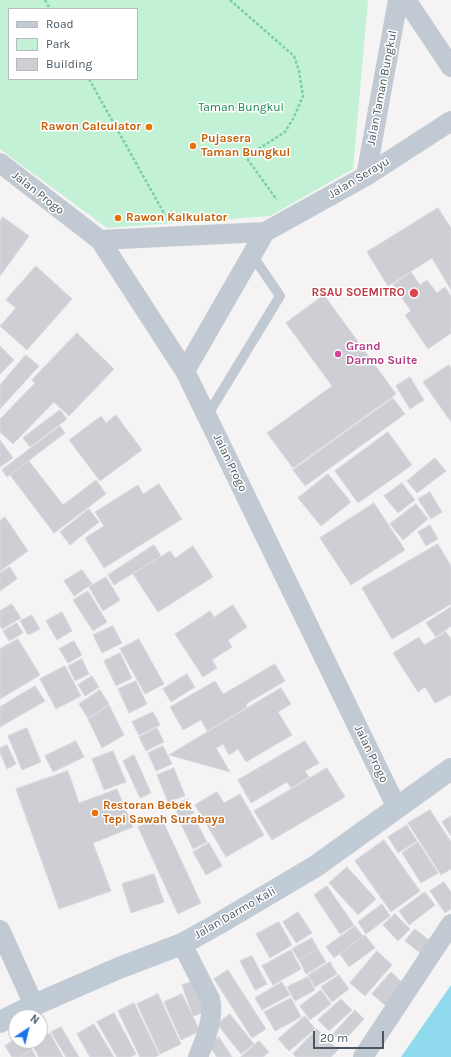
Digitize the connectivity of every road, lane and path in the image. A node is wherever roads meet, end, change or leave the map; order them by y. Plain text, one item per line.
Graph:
1 (230, 0) edge
2 (398, 0) edge
3 (406, 0) edge
4 (451, 67) edge
5 (90, 80) edge
6 (451, 121) edge
7 (0, 163) edge
8 (366, 176) junction
9 (290, 219) junction
10 (265, 232) junction
11 (177, 237) junction
12 (100, 240) junction
13 (252, 256) junction
14 (185, 371) junction
15 (207, 416) junction
16 (451, 769) edge
17 (397, 808) junction
18 (451, 924) edge
19 (0, 930) edge
20 (182, 944) junction
21 (34, 1005) junction
22 (0, 1022) edge
23 (198, 1057) edge
24 (363, 1057) edge

1 - 9 path
2 - 8 street, Jalan Taman Bungkul
3 - 4 street
5 - 11 path
6 - 8 street, Jalan Serayu
7 - 12 street, Jalan Progo
8 - 9 street, Jalan Serayu
9 - 10 street, Jalan Serayu
10 - 11 street, Jalan Serayu
10 - 13 street
11 - 12 street, Jalan Serayu
12 - 14 street, Jalan Progo
13 - 14 street
13 - 15 lane
14 - 15 street, Jalan Progo
15 - 17 street, Jalan Progo
16 - 17 main road, Jalan Darmo Kali
17 - 20 main road, Jalan Darmo Kali
18 - 24 street
19 - 21 street
20 - 21 main road, Jalan Darmo Kali
20 - 23 street
21 - 22 main road, Jalan Darmo Kali

